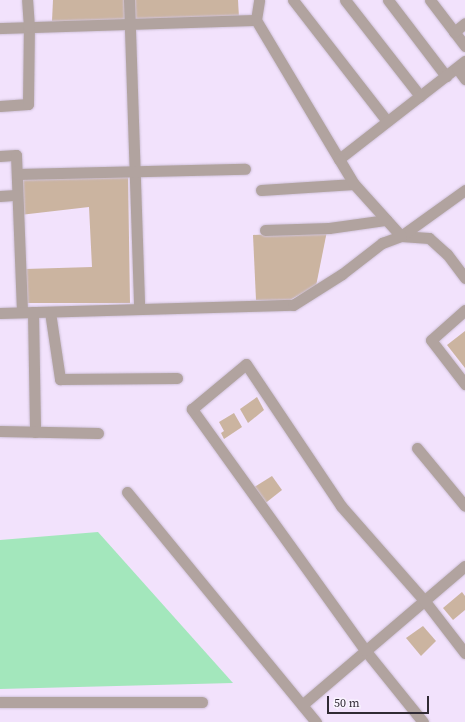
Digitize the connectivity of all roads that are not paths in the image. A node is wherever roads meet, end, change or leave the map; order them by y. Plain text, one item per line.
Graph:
1 (27, 0) edge
2 (128, 0) edge
3 (259, 0) edge
4 (293, 0) edge
5 (345, 0) edge
6 (388, 0) edge
7 (430, 0) edge
8 (256, 20) junction
9 (465, 23) edge
10 (130, 24) junction
11 (29, 27) junction
12 (0, 28) edge
13 (454, 32) junction
14 (465, 46) edge
15 (461, 64) edge
16 (446, 76) junction
17 (465, 79) edge
18 (420, 96) junction
19 (0, 106) edge
20 (387, 121) junction
21 (0, 156) edge
22 (339, 159) junction
23 (245, 169) dead end
24 (134, 171) junction
25 (17, 174) junction
26 (354, 184) junction
27 (261, 190) dead end
28 (465, 190) edge
29 (16, 195) junction
30 (0, 196) edge
31 (386, 220) junction
32 (265, 230) dead end
33 (401, 236) junction
34 (465, 278) edge
35 (139, 309) junction
36 (465, 310) edge
37 (22, 312) junction
38 (33, 312) junction
39 (50, 312) junction
40 (0, 313) edge
41 (177, 378) dead end
42 (465, 384) edge
43 (0, 432) edge
44 (35, 432) junction
45 (98, 433) dead end
46 (417, 448) dead end
47 (127, 492) dead end
48 (465, 506) edge
49 (465, 566) edge
50 (424, 600) junction
51 (365, 650) junction
52 (465, 652) edge
53 (0, 702) edge
54 (202, 702) dead end
55 (302, 705) junction
56 (316, 722) edge
57 (423, 722) edge

1 - 11 street
2 - 10 street
3 - 8 street
4 - 20 street
5 - 18 street
6 - 16 street
7 - 13 street
8 - 10 street
8 - 22 street
9 - 13 street
10 - 11 street
10 - 24 street
11 - 12 street
11 - 19 street
13 - 14 street
15 - 16 street
15 - 17 street
16 - 18 street
18 - 20 street
20 - 22 street
21 - 25 street
22 - 26 street
23 - 24 street
24 - 25 street
24 - 35 street
25 - 29 street
26 - 27 street
26 - 31 street
28 - 33 street
29 - 30 street
29 - 37 street
31 - 32 street
31 - 33 street
33 - 34 street
33 - 35 street
35 - 39 street
36 - 42 street
37 - 38 street
37 - 40 street
38 - 39 street
38 - 44 street
39 - 41 street
43 - 44 street
44 - 45 street
46 - 48 street
47 - 55 street
49 - 50 street
50 - 51 street
50 - 51 street
50 - 52 street
51 - 55 street
51 - 57 street
53 - 54 street
55 - 56 street

